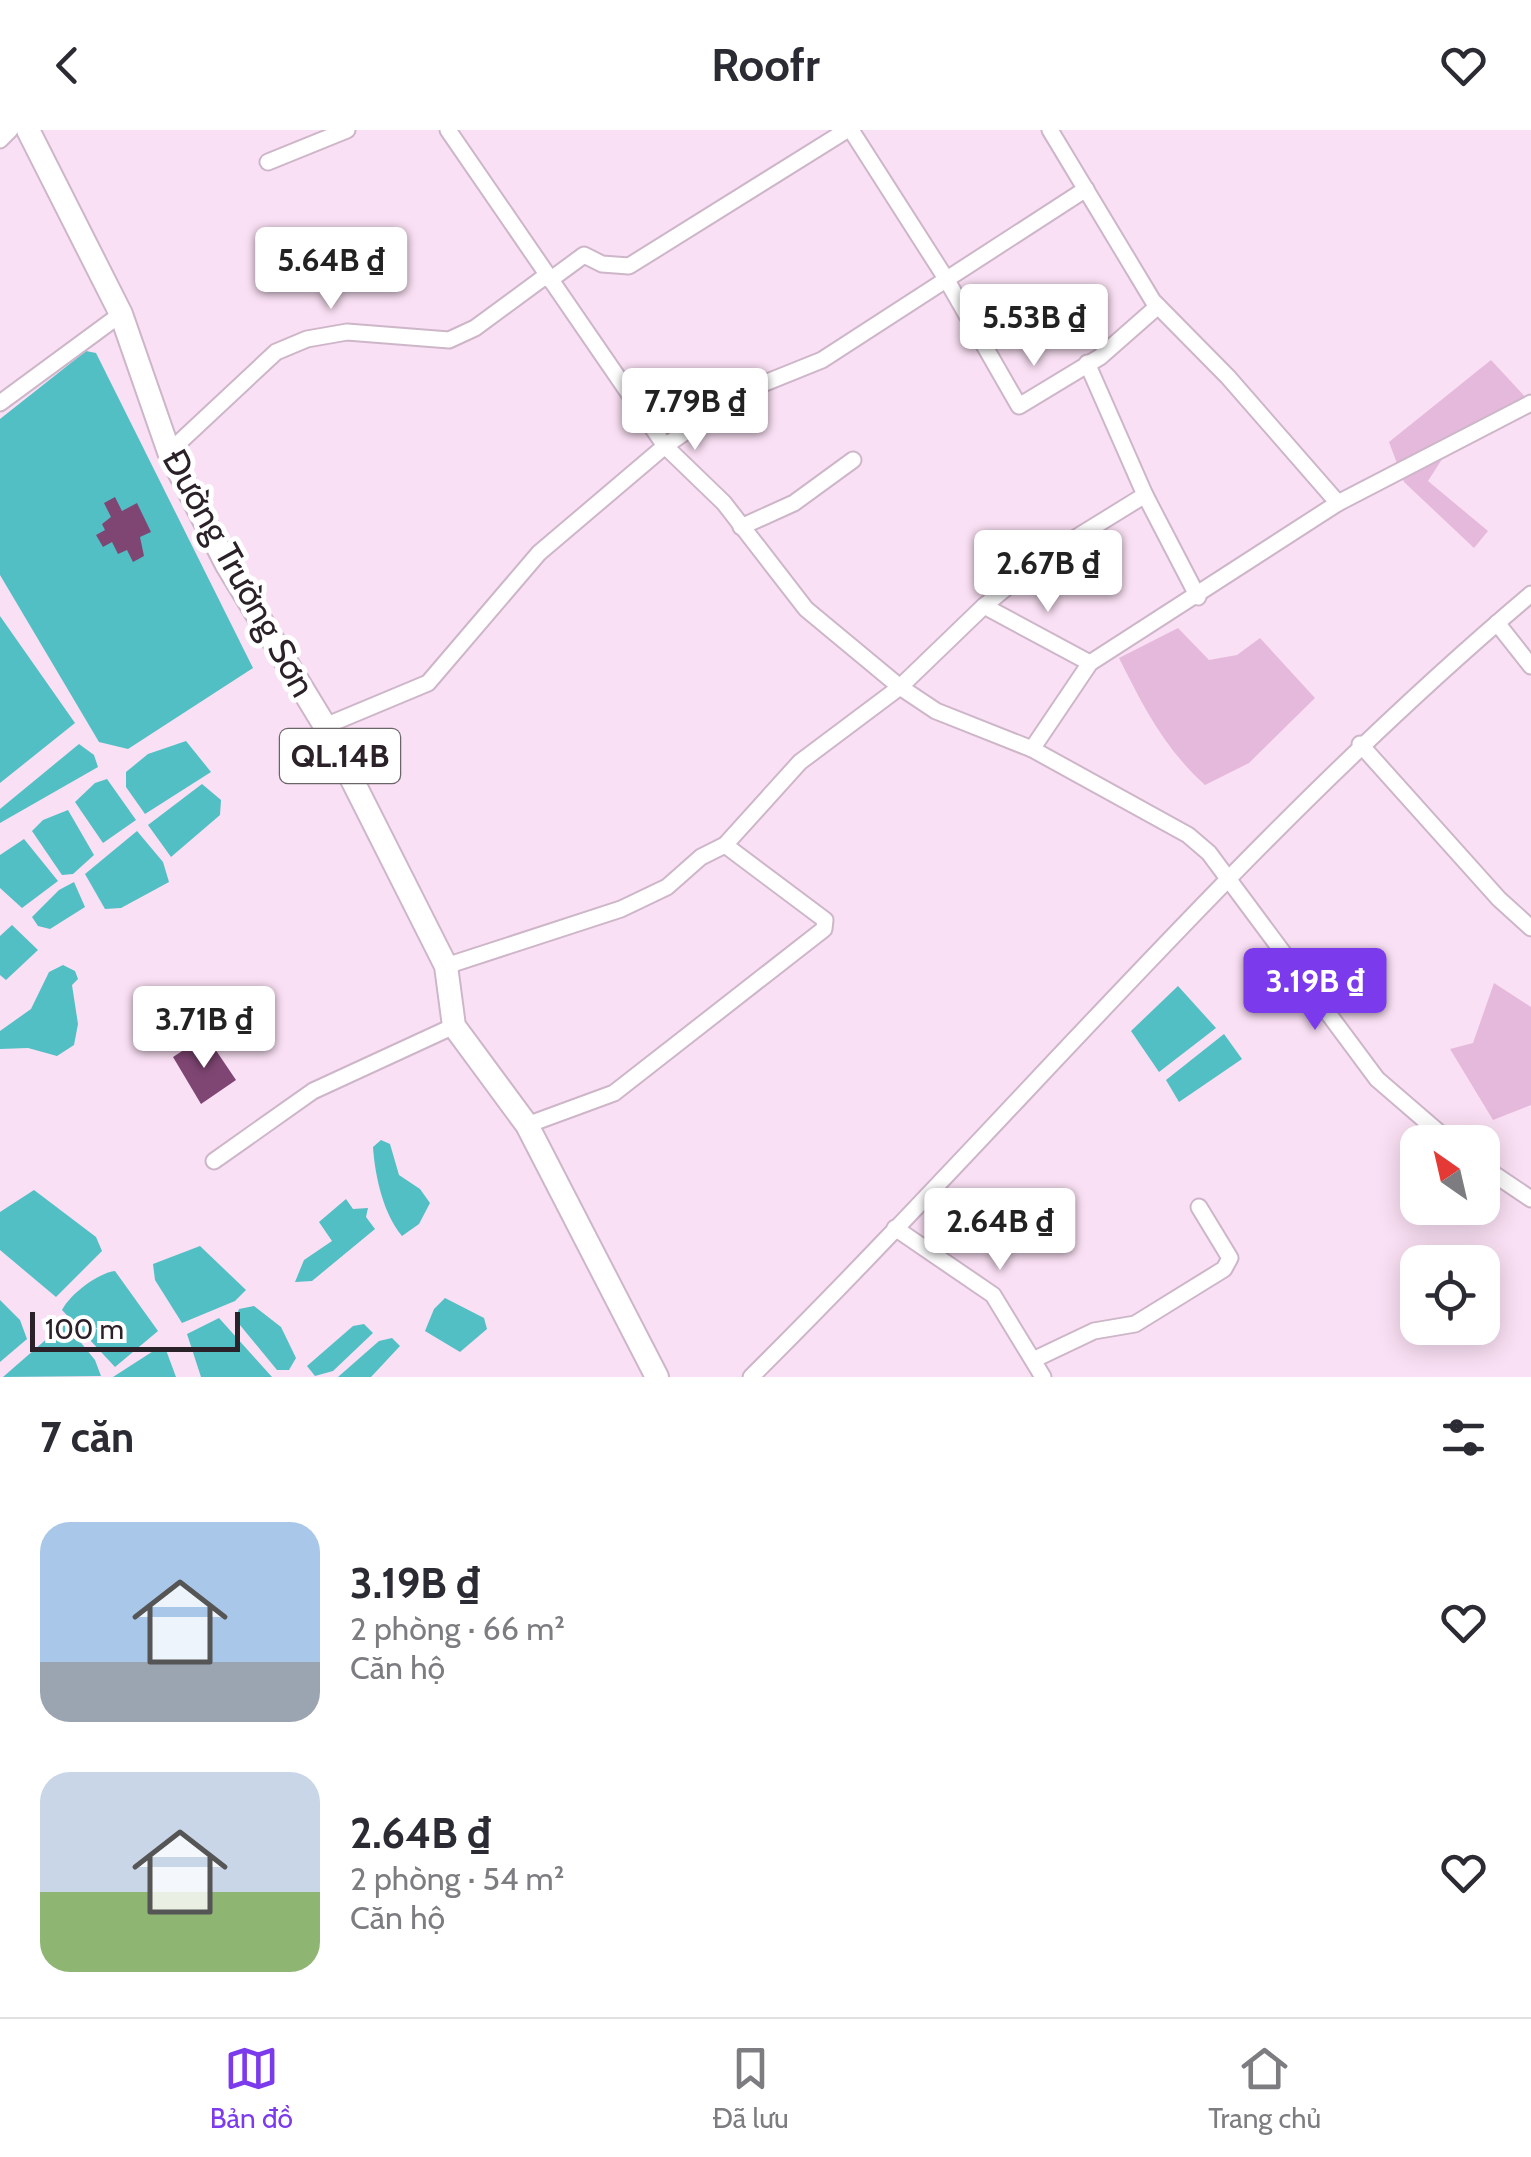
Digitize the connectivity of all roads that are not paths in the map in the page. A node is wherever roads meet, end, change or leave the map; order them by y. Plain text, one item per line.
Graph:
1 (10, 130) edge
2 (28, 130) edge
3 (347, 130) edge
4 (448, 130) edge
5 (849, 130) edge
6 (1050, 130) edge
7 (0, 140) edge
8 (268, 162) dead end
9 (1086, 188) junction
10 (549, 277) junction
11 (945, 277) junction
12 (1158, 306) junction
13 (121, 314) junction
14 (1086, 363) junction
15 (1531, 403) edge
16 (0, 404) edge
17 (665, 446) junction
18 (169, 452) junction
19 (854, 460) dead end
20 (1145, 495) junction
21 (1338, 503) junction
22 (741, 526) junction
23 (1531, 594) edge
24 (1198, 597) junction
25 (984, 606) junction
26 (1497, 623) junction
27 (1090, 664) junction
28 (1531, 666) edge
29 (900, 688) junction
30 (324, 726) junction
31 (1360, 744) junction
32 (1032, 749) junction
33 (725, 845) junction
34 (1228, 877) junction
35 (1531, 928) edge
36 (446, 966) junction
37 (454, 1026) junction
38 (527, 1125) junction
39 (1431, 1125) edge
40 (214, 1161) dead end
41 (1500, 1178) edge
42 (1531, 1198) edge
43 (1199, 1207) dead end
44 (894, 1228) junction
45 (1032, 1360) junction
46 (657, 1377) edge
47 (751, 1377) edge
48 (1043, 1377) edge

1 - 7 street
2 - 13 highway, Đường Trường Sơn / QL.14B
3 - 8 street
4 - 10 street
5 - 10 street
5 - 11 street
6 - 9 street
9 - 11 street
9 - 12 street
10 - 17 street
10 - 18 street
11 - 14 street
11 - 17 street
12 - 14 street
12 - 21 street
13 - 16 street
13 - 18 highway, Đường Trường Sơn / QL.14B
14 - 20 street
15 - 21 street
17 - 22 street
17 - 30 street
18 - 30 highway, Đường Trường Sơn / QL.14B
19 - 22 street
20 - 24 street
20 - 25 street
21 - 24 street
22 - 29 street
23 - 26 street
24 - 27 street
25 - 27 street
25 - 29 street
26 - 28 street
26 - 31 street
27 - 32 street
29 - 32 street
29 - 33 street
30 - 36 highway, Đường Trường Sơn / QL.14B
31 - 34 street
31 - 35 street
32 - 34 street
33 - 36 street
33 - 38 street
34 - 39 street
34 - 44 street
36 - 37 highway, Đường Trường Sơn / QL.14B
37 - 38 highway, Đường Trường Sơn / QL.14B
37 - 40 street
38 - 46 highway, Đường Trường Sơn / QL.14B
41 - 42 street
43 - 45 street
44 - 45 street
44 - 47 street
45 - 48 street

